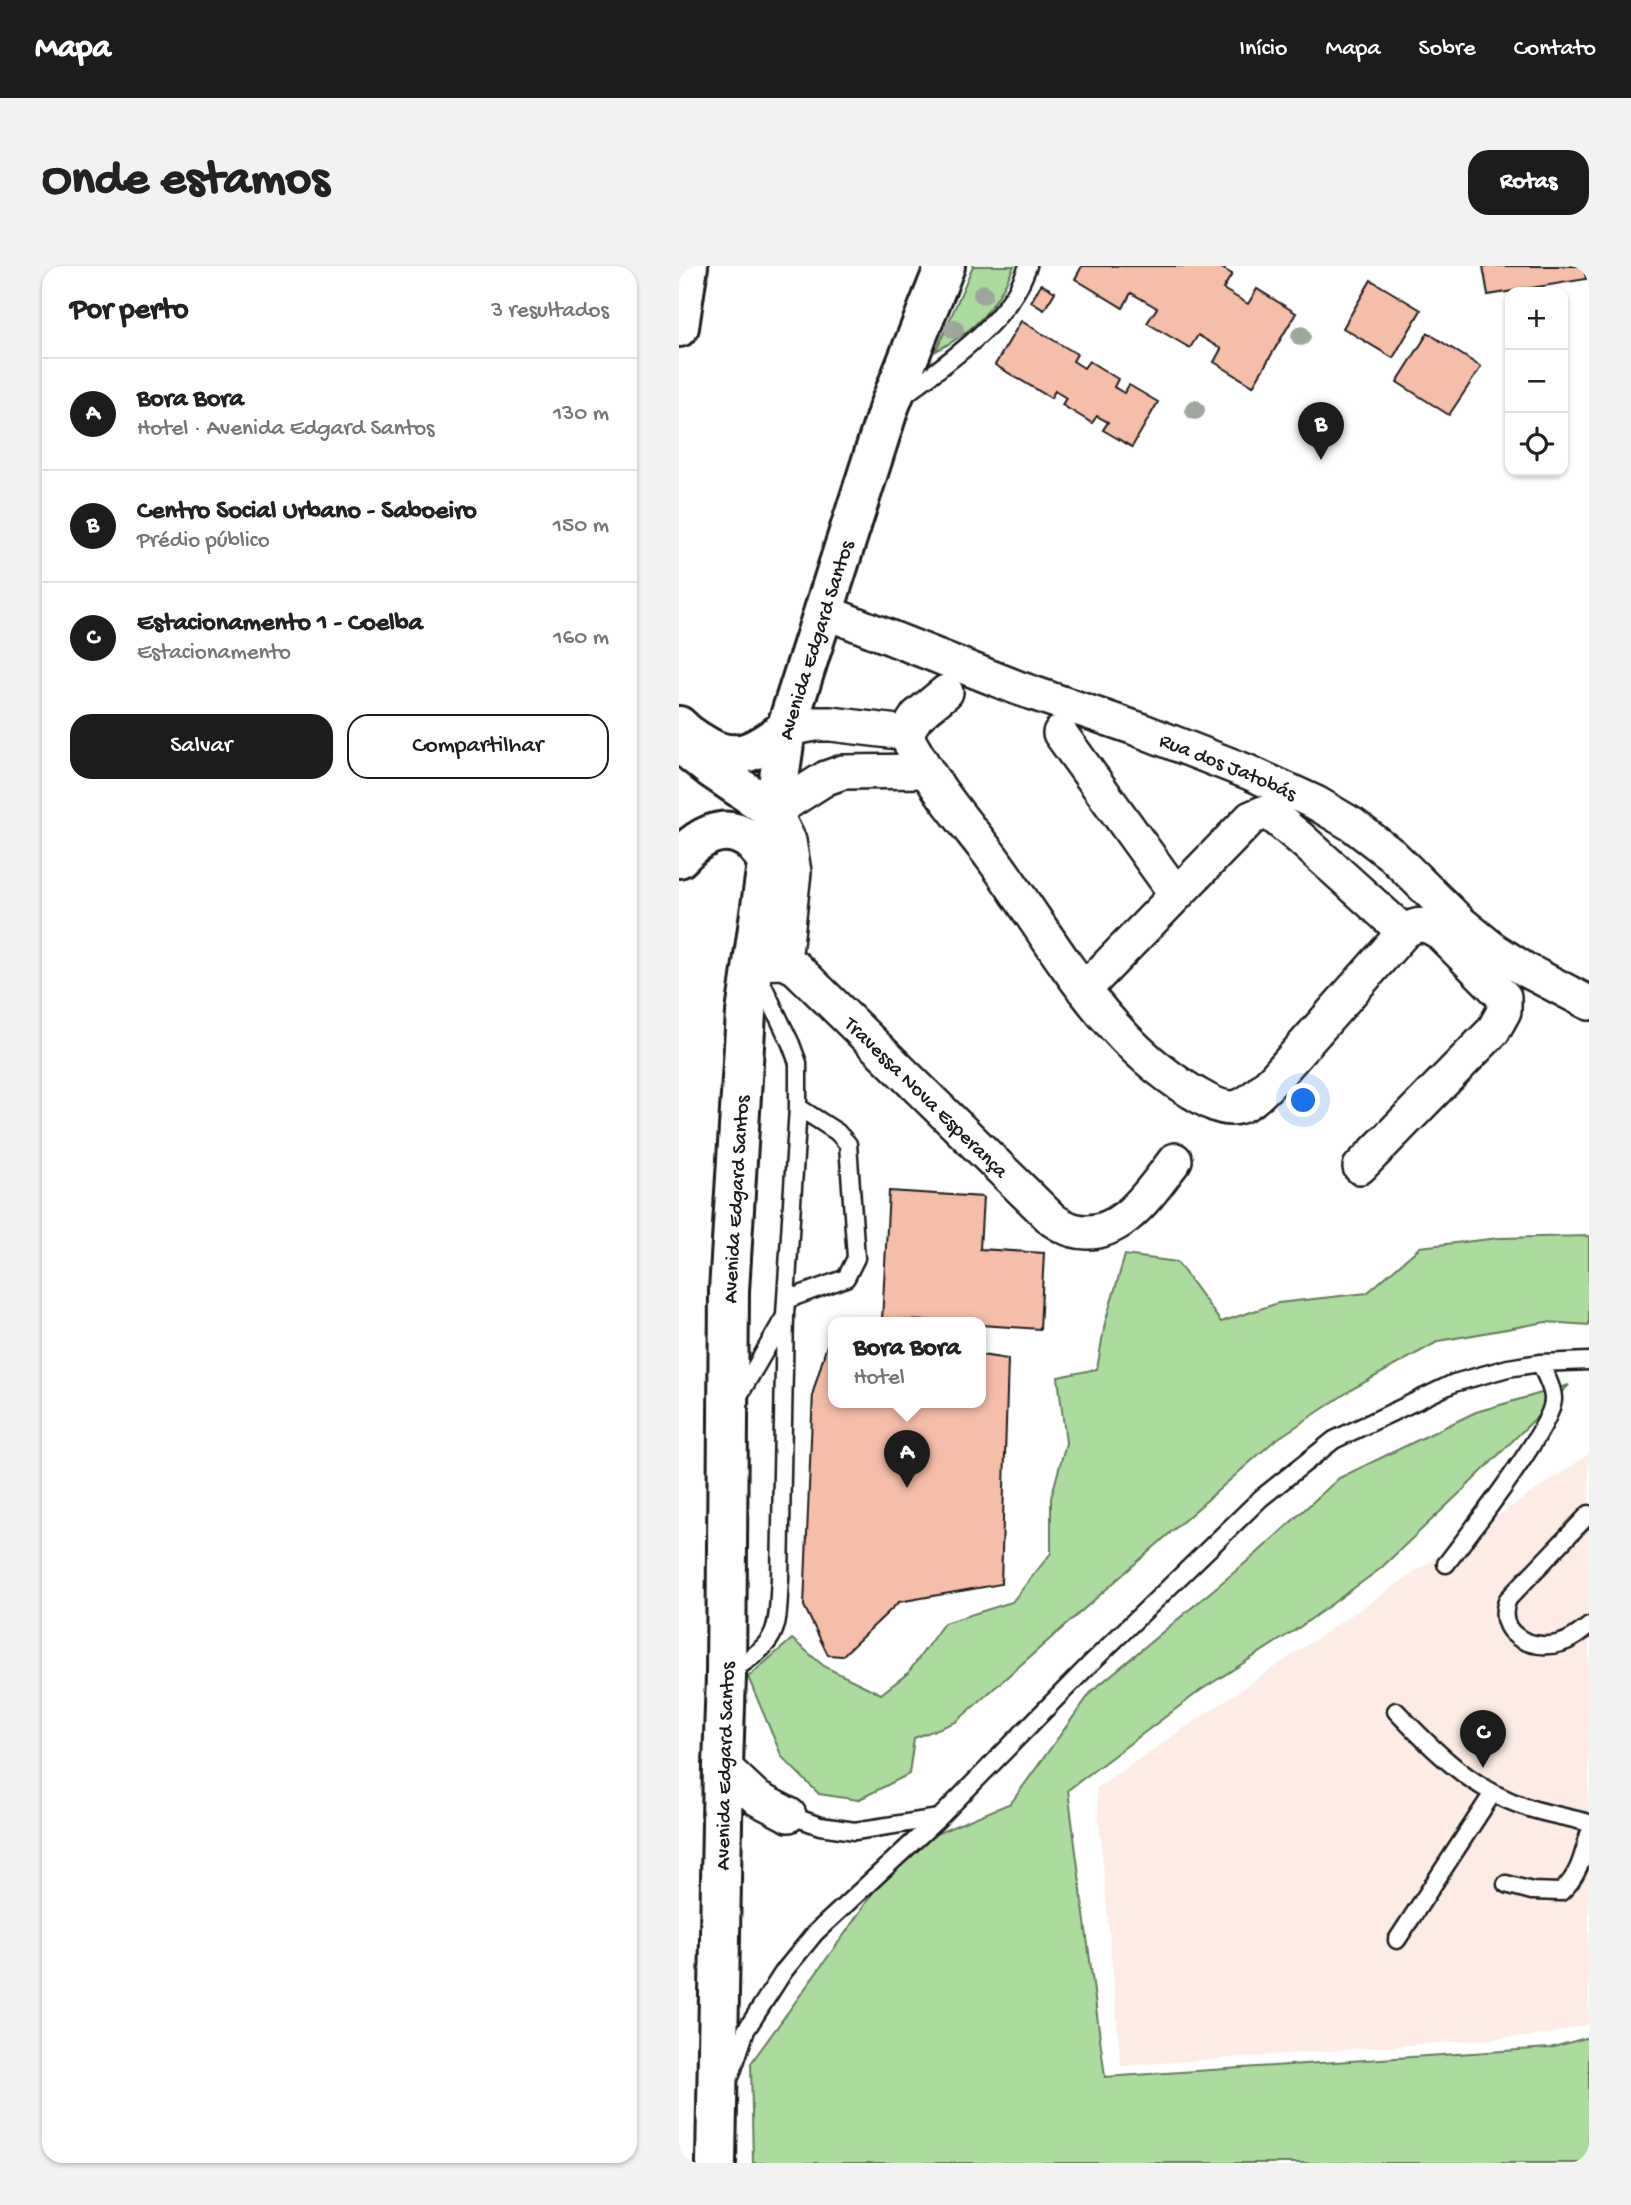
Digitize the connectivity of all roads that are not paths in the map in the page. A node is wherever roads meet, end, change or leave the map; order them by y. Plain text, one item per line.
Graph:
1 (688, 266) edge
2 (945, 266) edge
3 (1028, 266) edge
4 (679, 327) edge
5 (889, 407) junction
6 (823, 611) junction
7 (946, 692) dead end
8 (679, 726) edge
9 (786, 729) junction
10 (906, 733) junction
11 (1060, 733) dead end
12 (679, 740) edge
13 (926, 771) junction
14 (774, 811) junction
15 (679, 858) edge
16 (767, 859) junction
17 (1176, 894) junction
18 (1404, 932) junction
19 (768, 962) junction
20 (1084, 990) junction
21 (1589, 1003) edge
22 (798, 1107) junction
23 (1175, 1160) dead end
24 (1360, 1167) dead end
25 (786, 1308) junction
26 (1589, 1361) edge
27 (1540, 1363) junction
28 (727, 1416) junction
29 (1589, 1514) edge
30 (1446, 1564) dead end
31 (1589, 1626) edge
32 (726, 1676) junction
33 (1396, 1711) dead end
34 (723, 1766) junction
35 (1493, 1793) junction
36 (789, 1815) joint
37 (939, 1818) junction
38 (1589, 1823) edge
39 (1589, 1833) edge
40 (1506, 1884) dead end
41 (1397, 1940) dead end
42 (716, 2124) junction
43 (710, 2163) edge
44 (716, 2163) edge

1 - 4 main road
2 - 5 main road, Avenida Edgard Santos
3 - 5 lane
5 - 6 main road, Avenida Edgard Santos
6 - 9 main road, Avenida Edgard Santos
6 - 21 street, Rua dos Jatobás
7 - 10 street
8 - 9 main road
9 - 10 street
9 - 14 main road, Avenida Edgard Santos
10 - 13 street
11 - 17 street
12 - 14 main road
13 - 14 street
13 - 20 street
14 - 16 main road, Avenida Edgard Santos
14 - 19 street
15 - 16 main road
16 - 19 main road, Avenida Edgard Santos
17 - 18 street
17 - 20 street
18 - 20 street
18 - 24 street
19 - 22 lane
19 - 23 street, Travessa Nova Esperança
19 - 28 main road, Avenida Edgard Santos
22 - 25 lane
22 - 25 lane
25 - 28 lane
25 - 32 lane
26 - 27 lane
27 - 30 lane
27 - 37 lane
28 - 32 main road, Avenida Edgard Santos
29 - 31 lane
32 - 34 main road, Avenida Edgard Santos
33 - 35 lane
34 - 36 street
34 - 42 main road, Avenida Edgard Santos
35 - 38 lane
35 - 41 lane
36 - 37 lane
37 - 42 lane
39 - 40 lane
42 - 43 main road
42 - 44 main road, Avenida Edgard Santos

